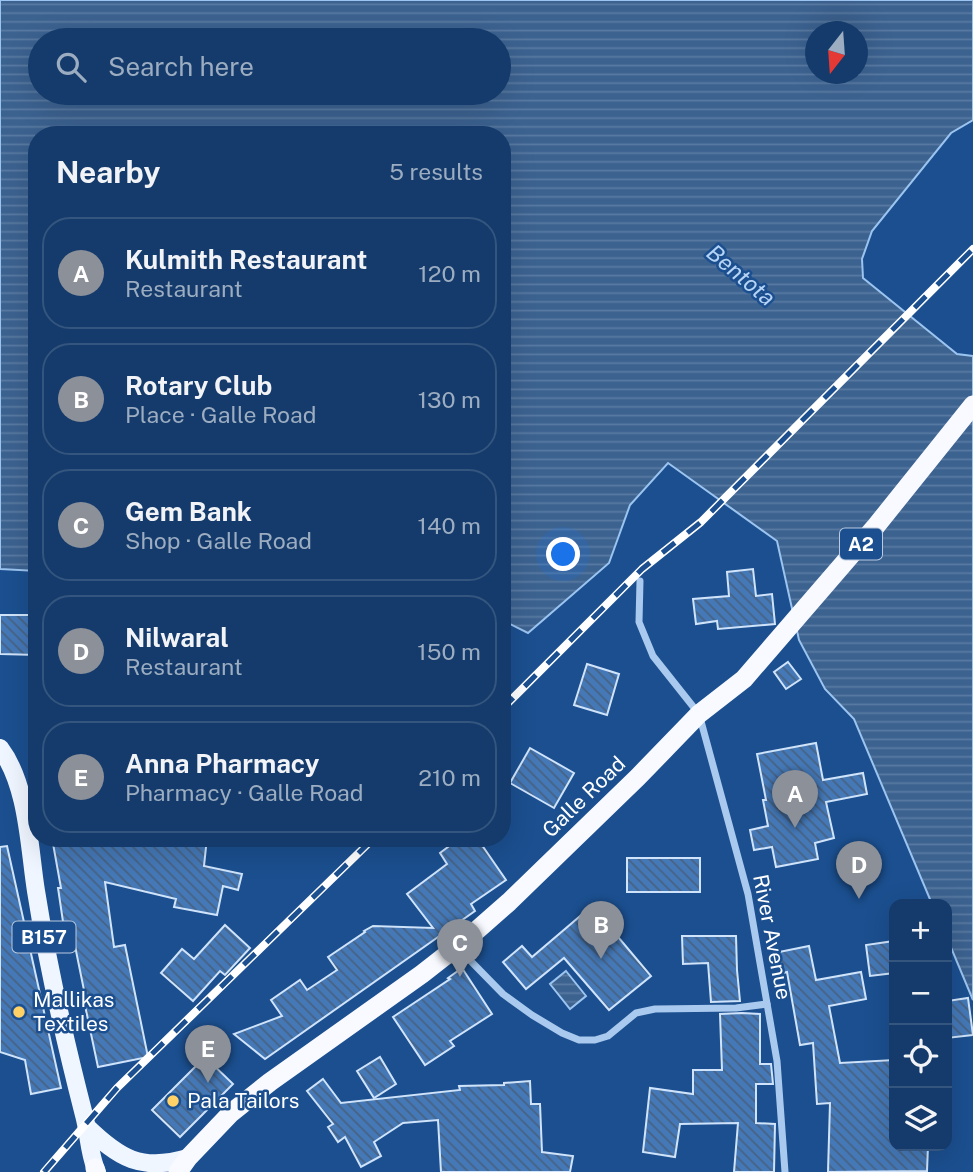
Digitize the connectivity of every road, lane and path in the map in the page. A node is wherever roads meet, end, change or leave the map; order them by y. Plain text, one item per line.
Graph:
1 (973, 405) edge
2 (640, 582) dead end
3 (699, 714) junction
4 (0, 748) edge
5 (28, 839) edge
6 (29, 847) edge
7 (457, 947) junction
8 (767, 1004) junction
9 (87, 1127) junction
10 (183, 1165) edge
11 (96, 1171) edge
12 (785, 1172) edge

1 - 3 highway, Galle Road / A2
2 - 3 street
3 - 7 highway, Galle Road / A2
3 - 8 street, River Avenue
4 - 5 main road, B157
6 - 9 main road, B157
7 - 8 street
7 - 10 highway, Galle Road / A2
8 - 12 street, River Avenue
9 - 10 main road
9 - 11 main road, B157

